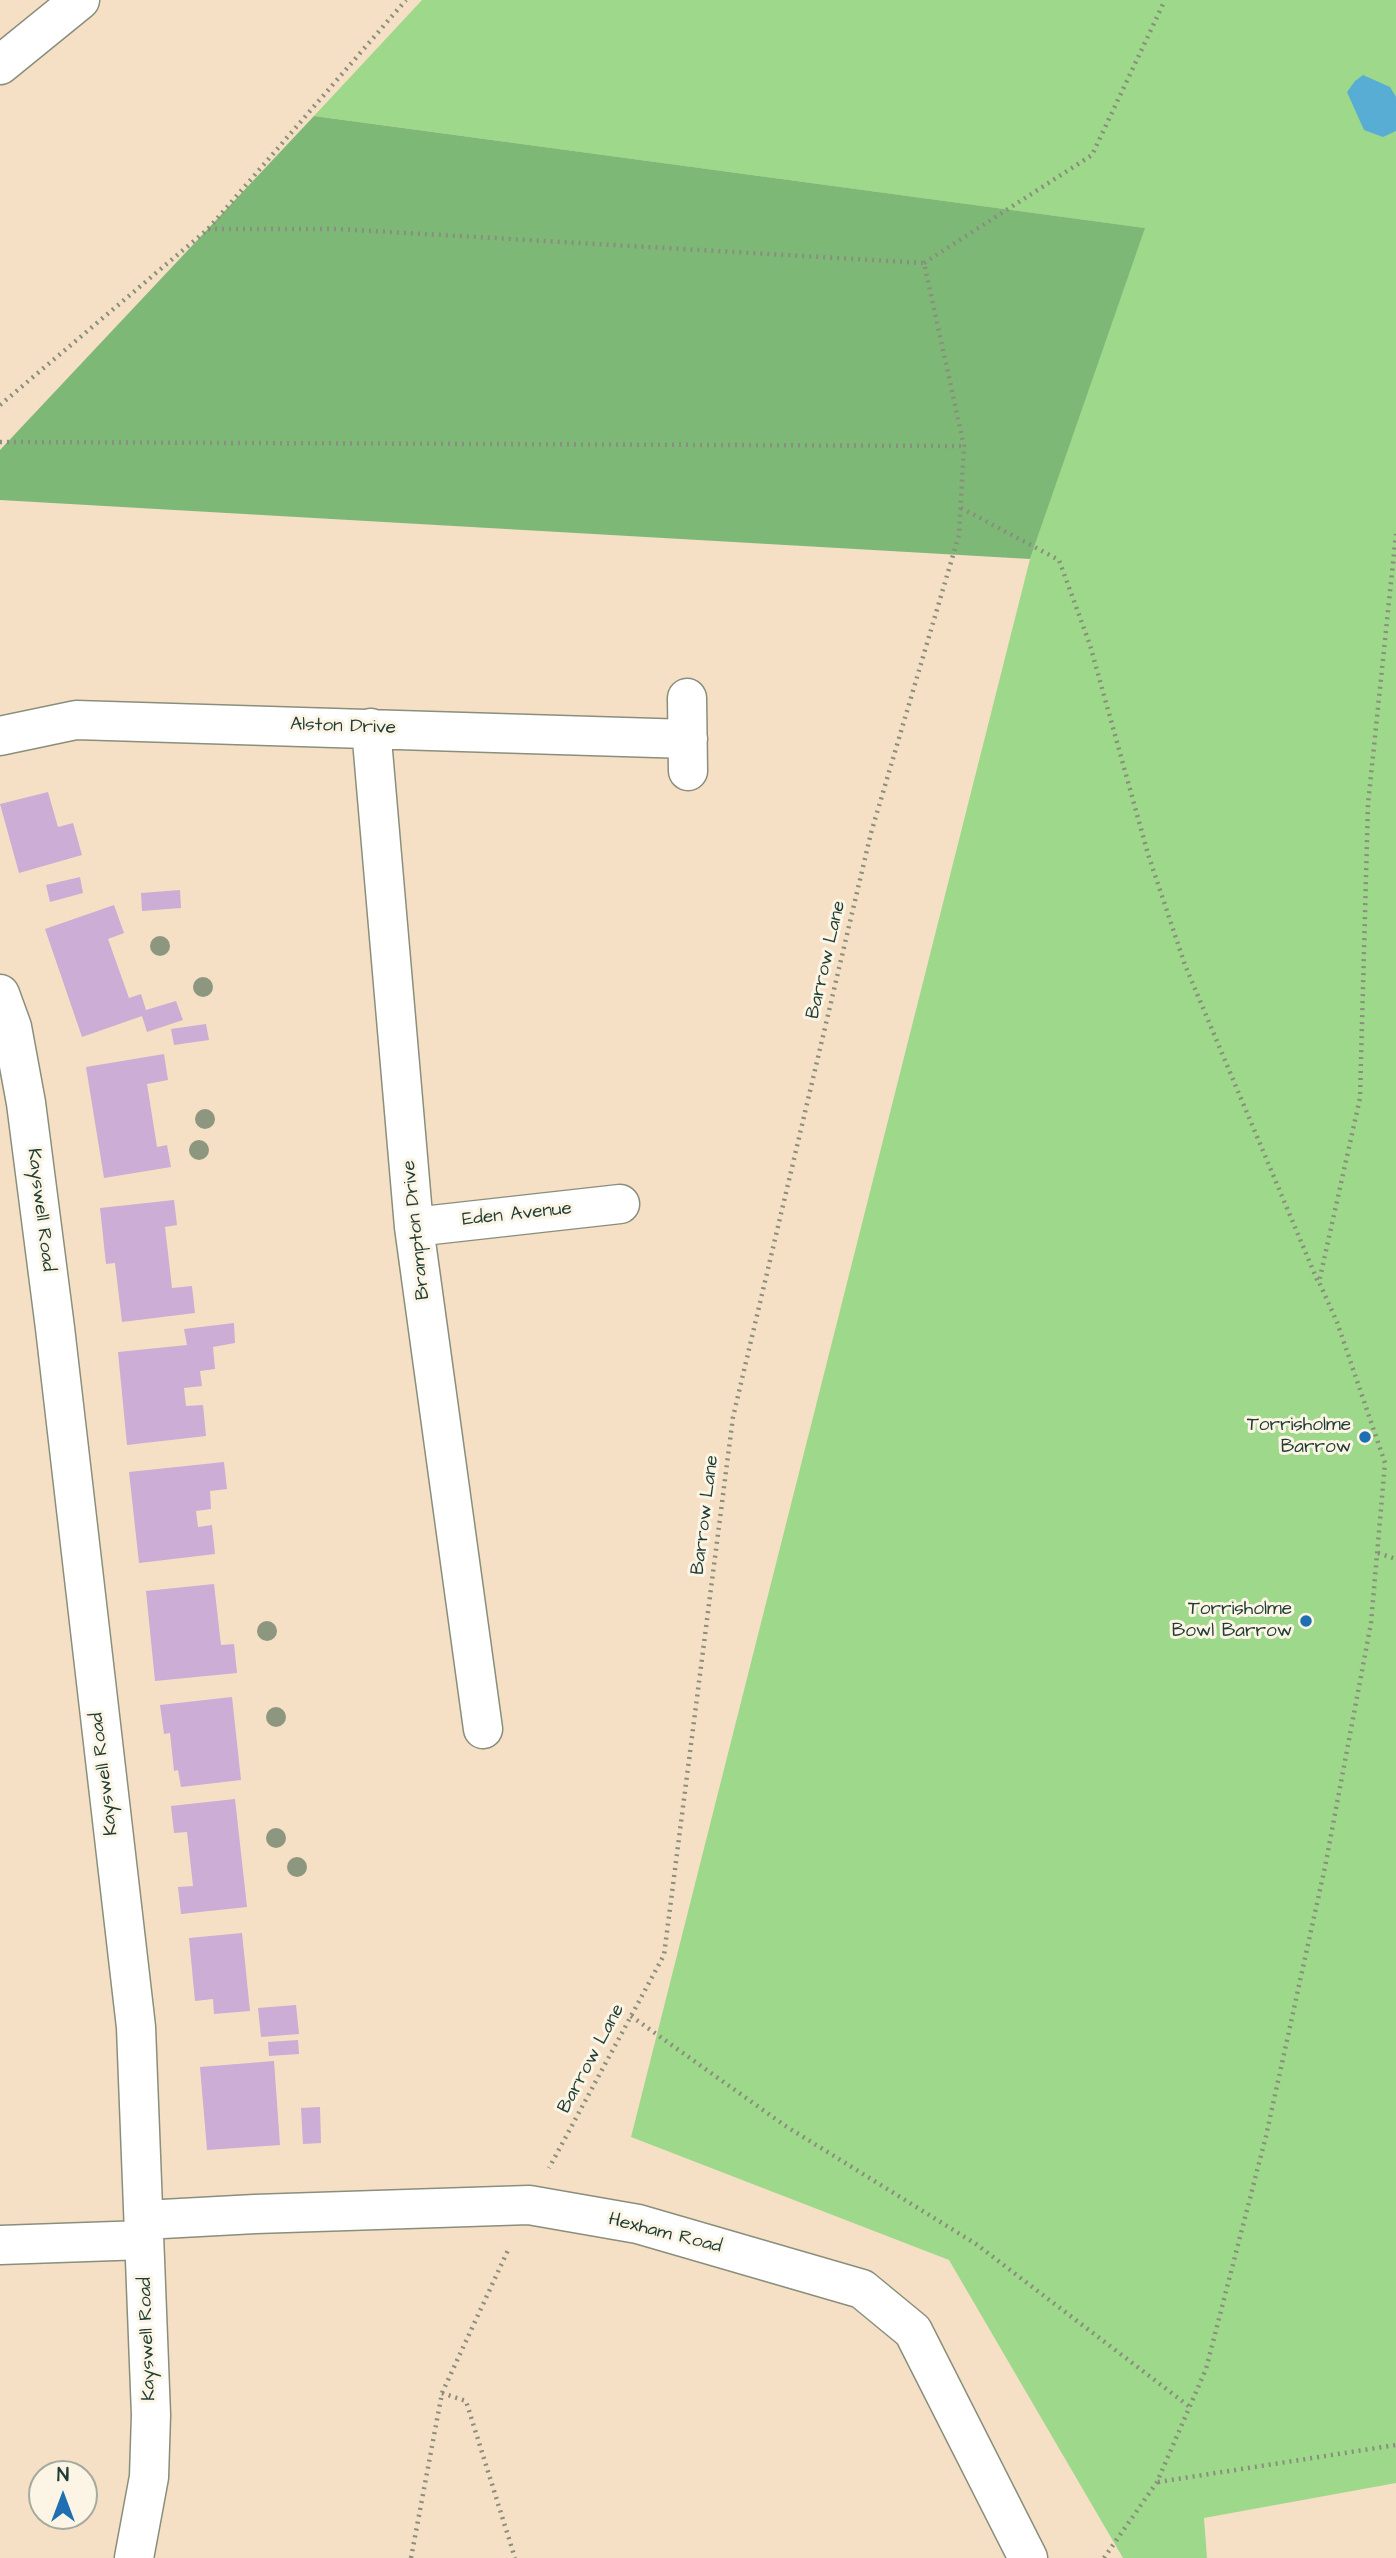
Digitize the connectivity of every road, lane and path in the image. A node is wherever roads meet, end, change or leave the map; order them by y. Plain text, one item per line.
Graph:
1 (80, 0) edge
2 (405, 0) edge
3 (1165, 0) edge
4 (0, 65) edge
5 (208, 229) junction
6 (924, 263) junction
7 (0, 405) edge
8 (0, 442) edge
9 (964, 446) junction
10 (961, 508) junction
11 (1396, 534) edge
12 (687, 698) dead end
13 (371, 728) junction
14 (0, 736) edge
15 (0, 994) edge
16 (620, 1204) dead end
17 (414, 1227) junction
18 (1319, 1282) junction
19 (1378, 1553) junction
20 (1396, 1559) edge
21 (483, 1729) dead end
22 (631, 2016) junction
23 (529, 2205) junction
24 (144, 2230) junction
25 (0, 2245) edge
26 (442, 2393) junction
27 (1190, 2407) junction
28 (1396, 2445) edge
29 (1157, 2482) junction
30 (134, 2558) edge
31 (411, 2558) edge
32 (515, 2558) edge
33 (1028, 2558) edge
34 (1104, 2558) edge

1 - 4 street
2 - 5 path
3 - 6 path
5 - 6 path
5 - 7 path
6 - 9 path, Barrow Lane
8 - 9 path
9 - 10 path, Barrow Lane
10 - 18 path
10 - 22 path, Barrow Lane
11 - 18 path
12 - 13 street, Alston Drive
13 - 14 street, Alston Drive
13 - 17 street, Brampton Drive
15 - 24 street, Kayswell Road
16 - 17 street, Eden Avenue
17 - 21 street, Brampton Drive
18 - 19 path
19 - 20 path
19 - 27 path
22 - 23 path, Barrow Lane
22 - 27 path
23 - 24 street, Hexham Road
23 - 26 path, Barrow Lane
23 - 33 street, Hexham Road
24 - 25 street, Hexham Road
24 - 30 street, Kayswell Road
26 - 31 path, Barrow Lane
26 - 32 path
27 - 29 path
28 - 29 path
29 - 34 path

